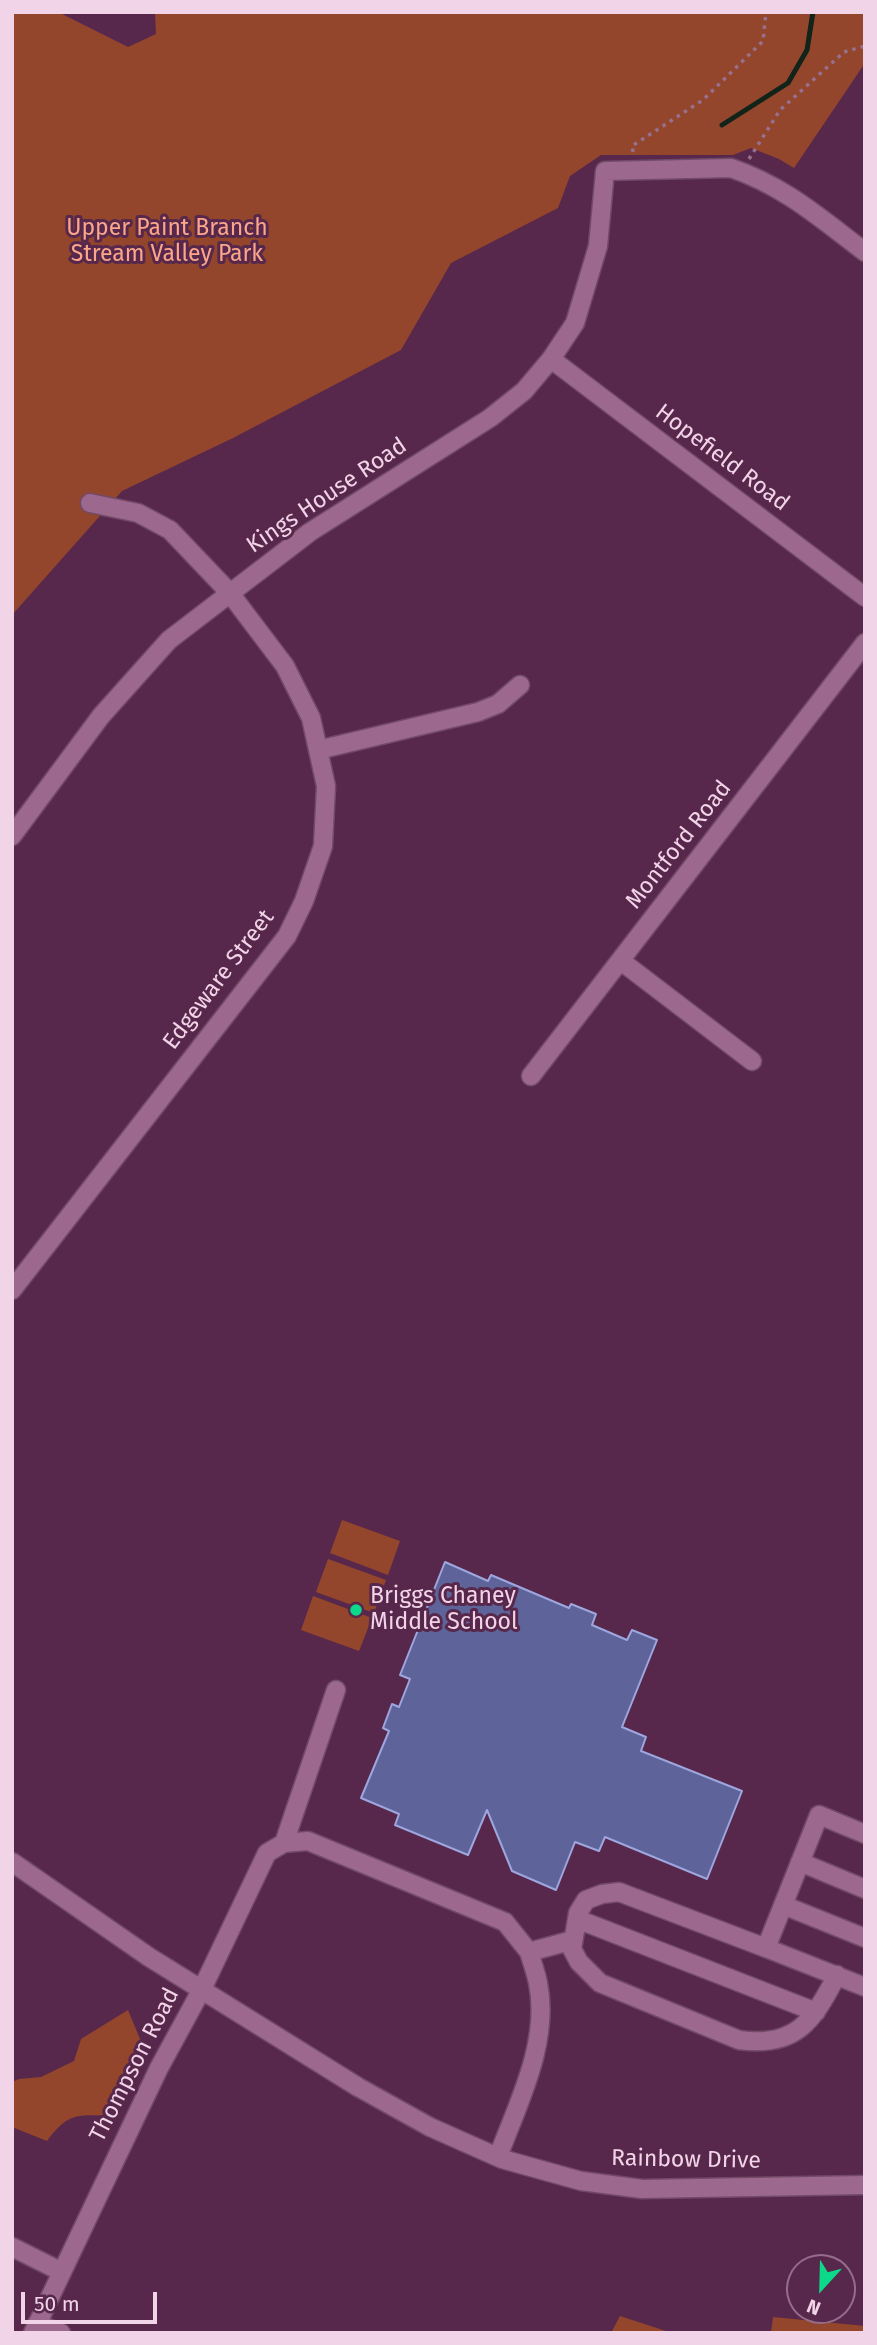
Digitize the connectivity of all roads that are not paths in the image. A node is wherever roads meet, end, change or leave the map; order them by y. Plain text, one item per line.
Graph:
1 (865, 252) edge
2 (551, 359) junction
3 (90, 503) dead end
4 (229, 592) junction
5 (865, 597) edge
6 (865, 643) edge
7 (520, 685) dead end
8 (318, 750) junction
9 (12, 836) edge
10 (621, 961) junction
11 (752, 1061) dead end
12 (531, 1076) dead end
13 (12, 1290) edge
14 (336, 1690) dead end
15 (865, 1834) edge
16 (284, 1843) junction
17 (12, 1862) edge
18 (800, 1862) junction
19 (865, 1889) edge
20 (783, 1905) junction
21 (577, 1919) junction
22 (865, 1938) edge
23 (573, 1940) junction
24 (766, 1948) junction
25 (529, 1952) junction
26 (837, 1975) junction
27 (865, 1987) edge
28 (202, 1989) junction
29 (816, 2012) junction
30 (498, 2157) junction
31 (865, 2185) edge
32 (12, 2247) edge
33 (62, 2272) junction
34 (35, 2328) edge
35 (61, 2333) edge

1 - 2 street, Kings House Road
2 - 4 street, Kings House Road
2 - 5 street, Hopefield Road
3 - 4 street, Edgeware Street
4 - 8 street, Edgeware Street
4 - 9 street, Kings House Road
6 - 10 street, Montford Road
7 - 8 street
8 - 13 street, Edgeware Street
10 - 11 street
10 - 12 street, Montford Road
14 - 16 street
15 - 18 street
16 - 25 street
16 - 28 street
17 - 28 street, Thompson Road
18 - 19 street
18 - 20 street
20 - 22 street
20 - 24 street
21 - 23 street
21 - 24 street
21 - 29 street
23 - 25 street
23 - 29 street
24 - 26 street
25 - 30 street
26 - 27 street
26 - 29 street
28 - 30 street, Rainbow Drive
28 - 33 street, Thompson Road
30 - 31 street, Rainbow Drive
32 - 33 street
33 - 34 street, Thompson Road
34 - 35 street

